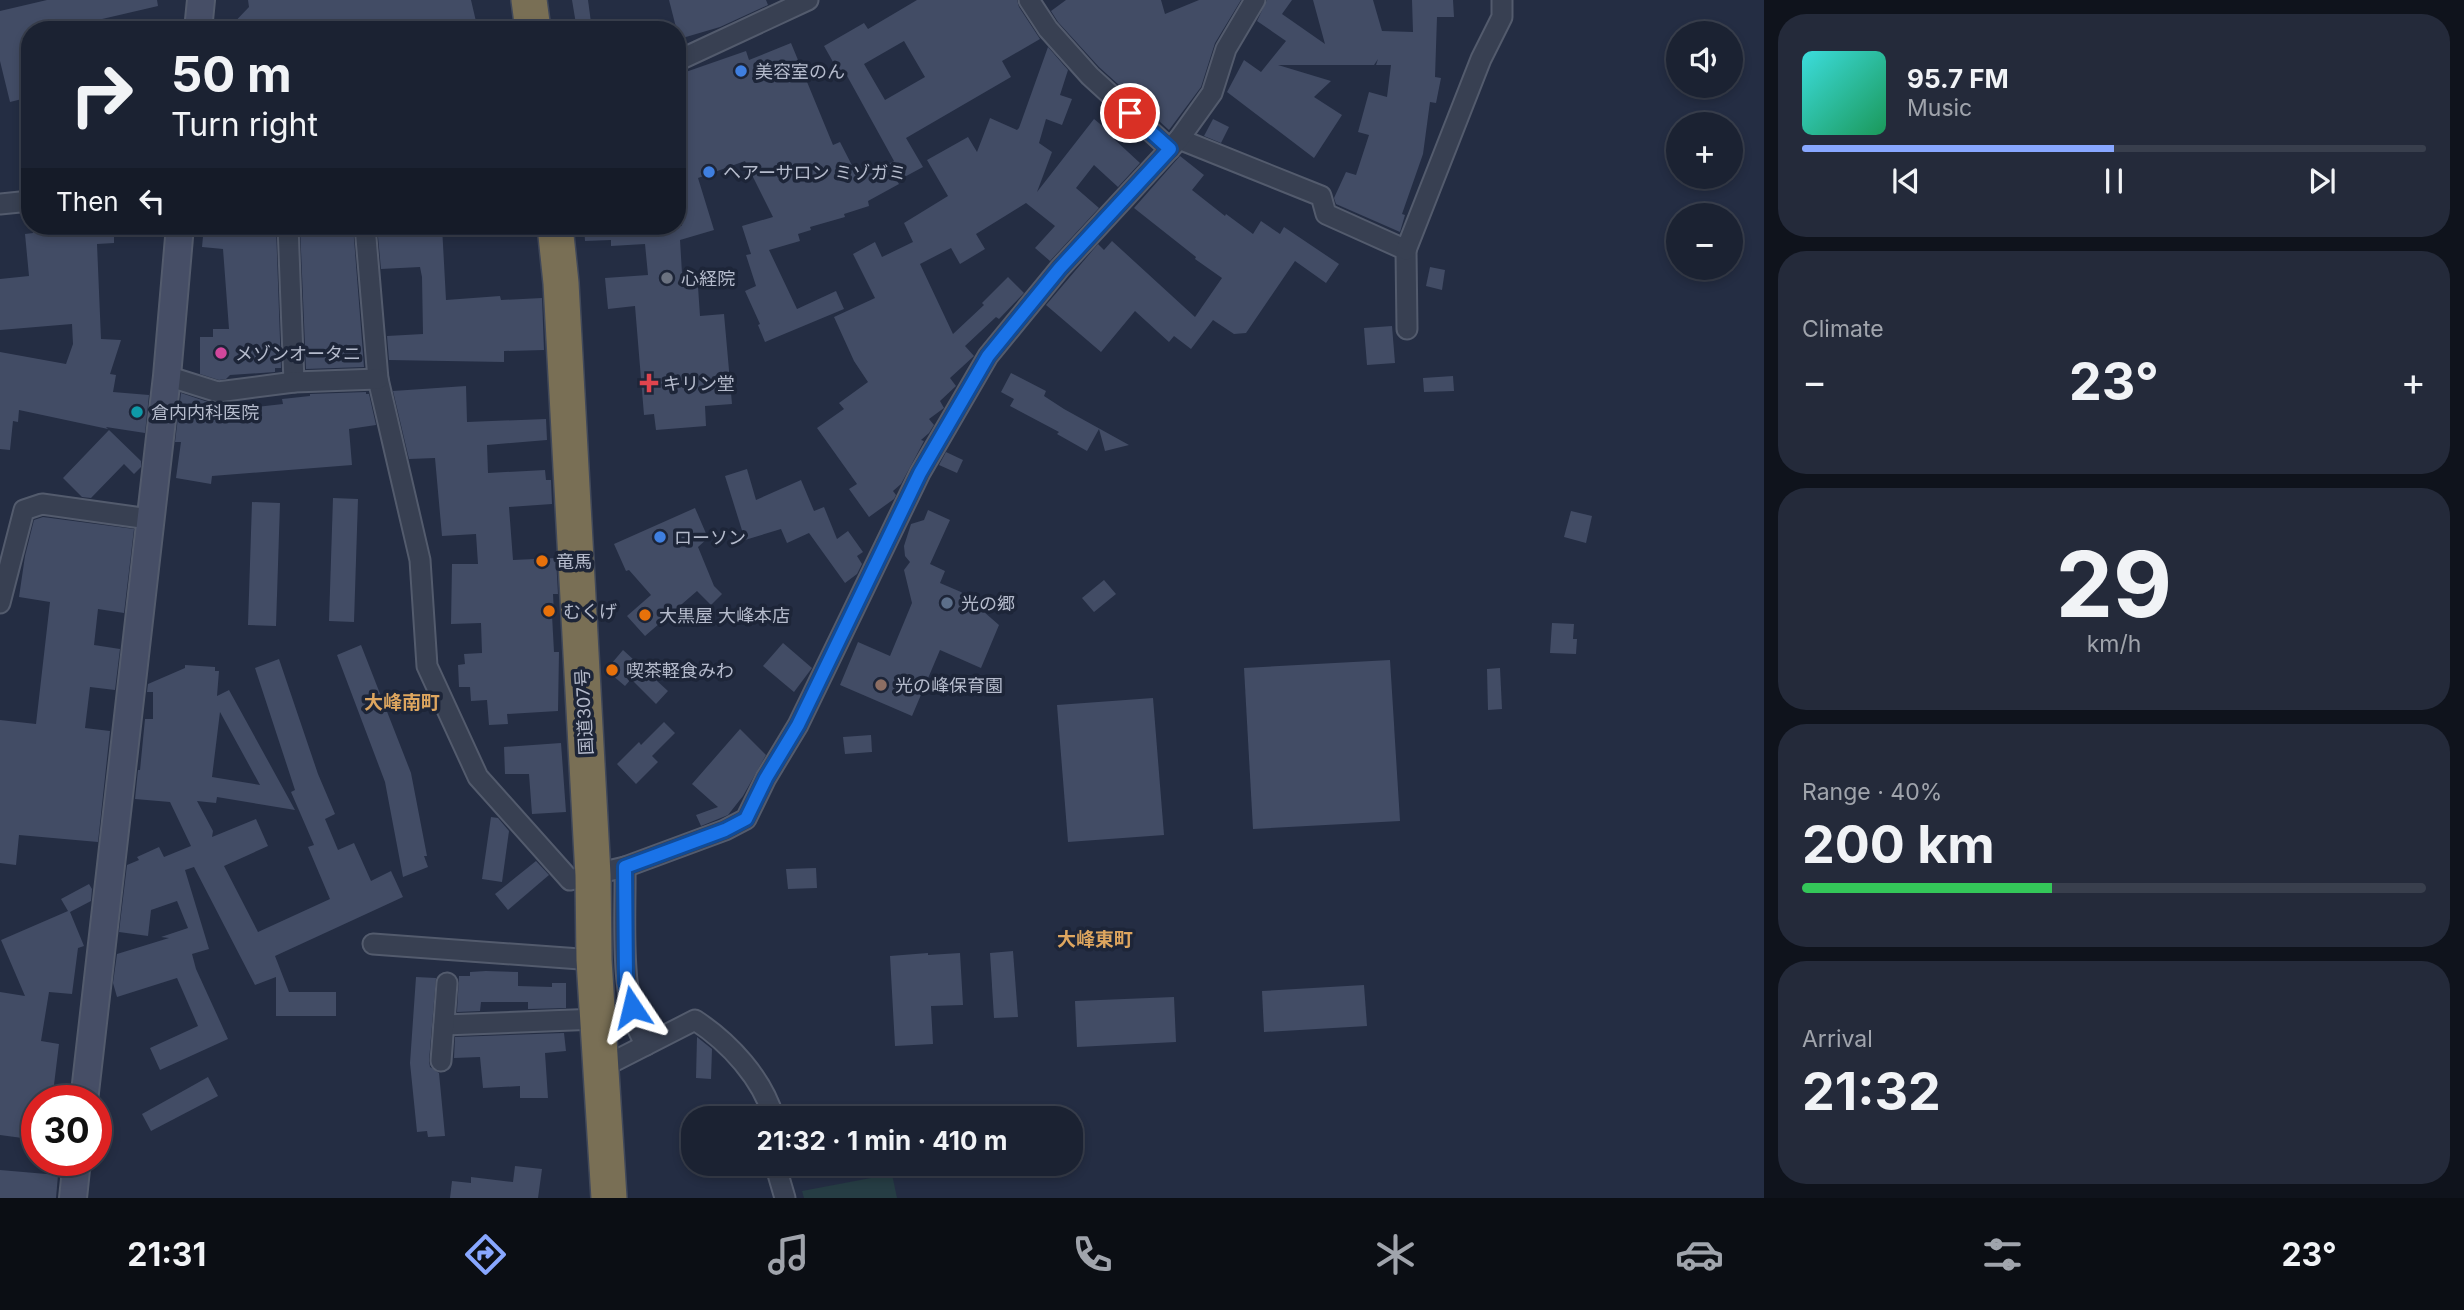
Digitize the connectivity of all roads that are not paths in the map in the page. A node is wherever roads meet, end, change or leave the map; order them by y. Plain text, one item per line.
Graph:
1 (201, 0) edge
2 (529, 0) edge
3 (808, 0) edge
4 (1029, 0) edge
5 (1255, 0) edge
6 (1502, 0) edge
7 (199, 21) edge
8 (532, 21) edge
9 (686, 57) edge
10 (1175, 144) junction
11 (21, 202) edge
12 (0, 204) edge
13 (179, 235) edge
14 (288, 235) edge
15 (366, 235) edge
16 (556, 235) edge
17 (1406, 250) junction
18 (1407, 329) dead end
19 (167, 376) junction
20 (378, 379) junction
21 (295, 382) junction
22 (149, 519) junction
23 (0, 603) edge
24 (609, 871) junction
25 (373, 944) dead end
26 (594, 960) junction
27 (447, 983) dead end
28 (598, 1019) junction
29 (444, 1025) junction
30 (646, 1045) junction
31 (441, 1061) dead end
32 (601, 1068) junction
33 (85, 1085) edge
34 (768, 1106) edge
35 (75, 1176) edge
36 (779, 1176) edge
37 (73, 1198) edge
38 (608, 1198) edge
39 (785, 1198) edge

1 - 7 street
2 - 8 highway
3 - 9 street
4 - 10 street
5 - 10 street
6 - 17 street
10 - 17 street
10 - 24 street
11 - 12 street
13 - 19 street
14 - 21 street
15 - 20 street
16 - 24 highway, 国道307号
17 - 18 street
19 - 21 street
19 - 22 street
20 - 21 street
20 - 24 street
22 - 23 street
22 - 33 street
24 - 26 highway, 国道307号
24 - 30 street
25 - 26 street
26 - 28 highway, 国道307号
27 - 29 street
28 - 29 street
28 - 32 highway, 国道307号
29 - 31 street
30 - 32 street
30 - 34 street
32 - 38 highway, 国道307号
35 - 37 street
36 - 39 street

